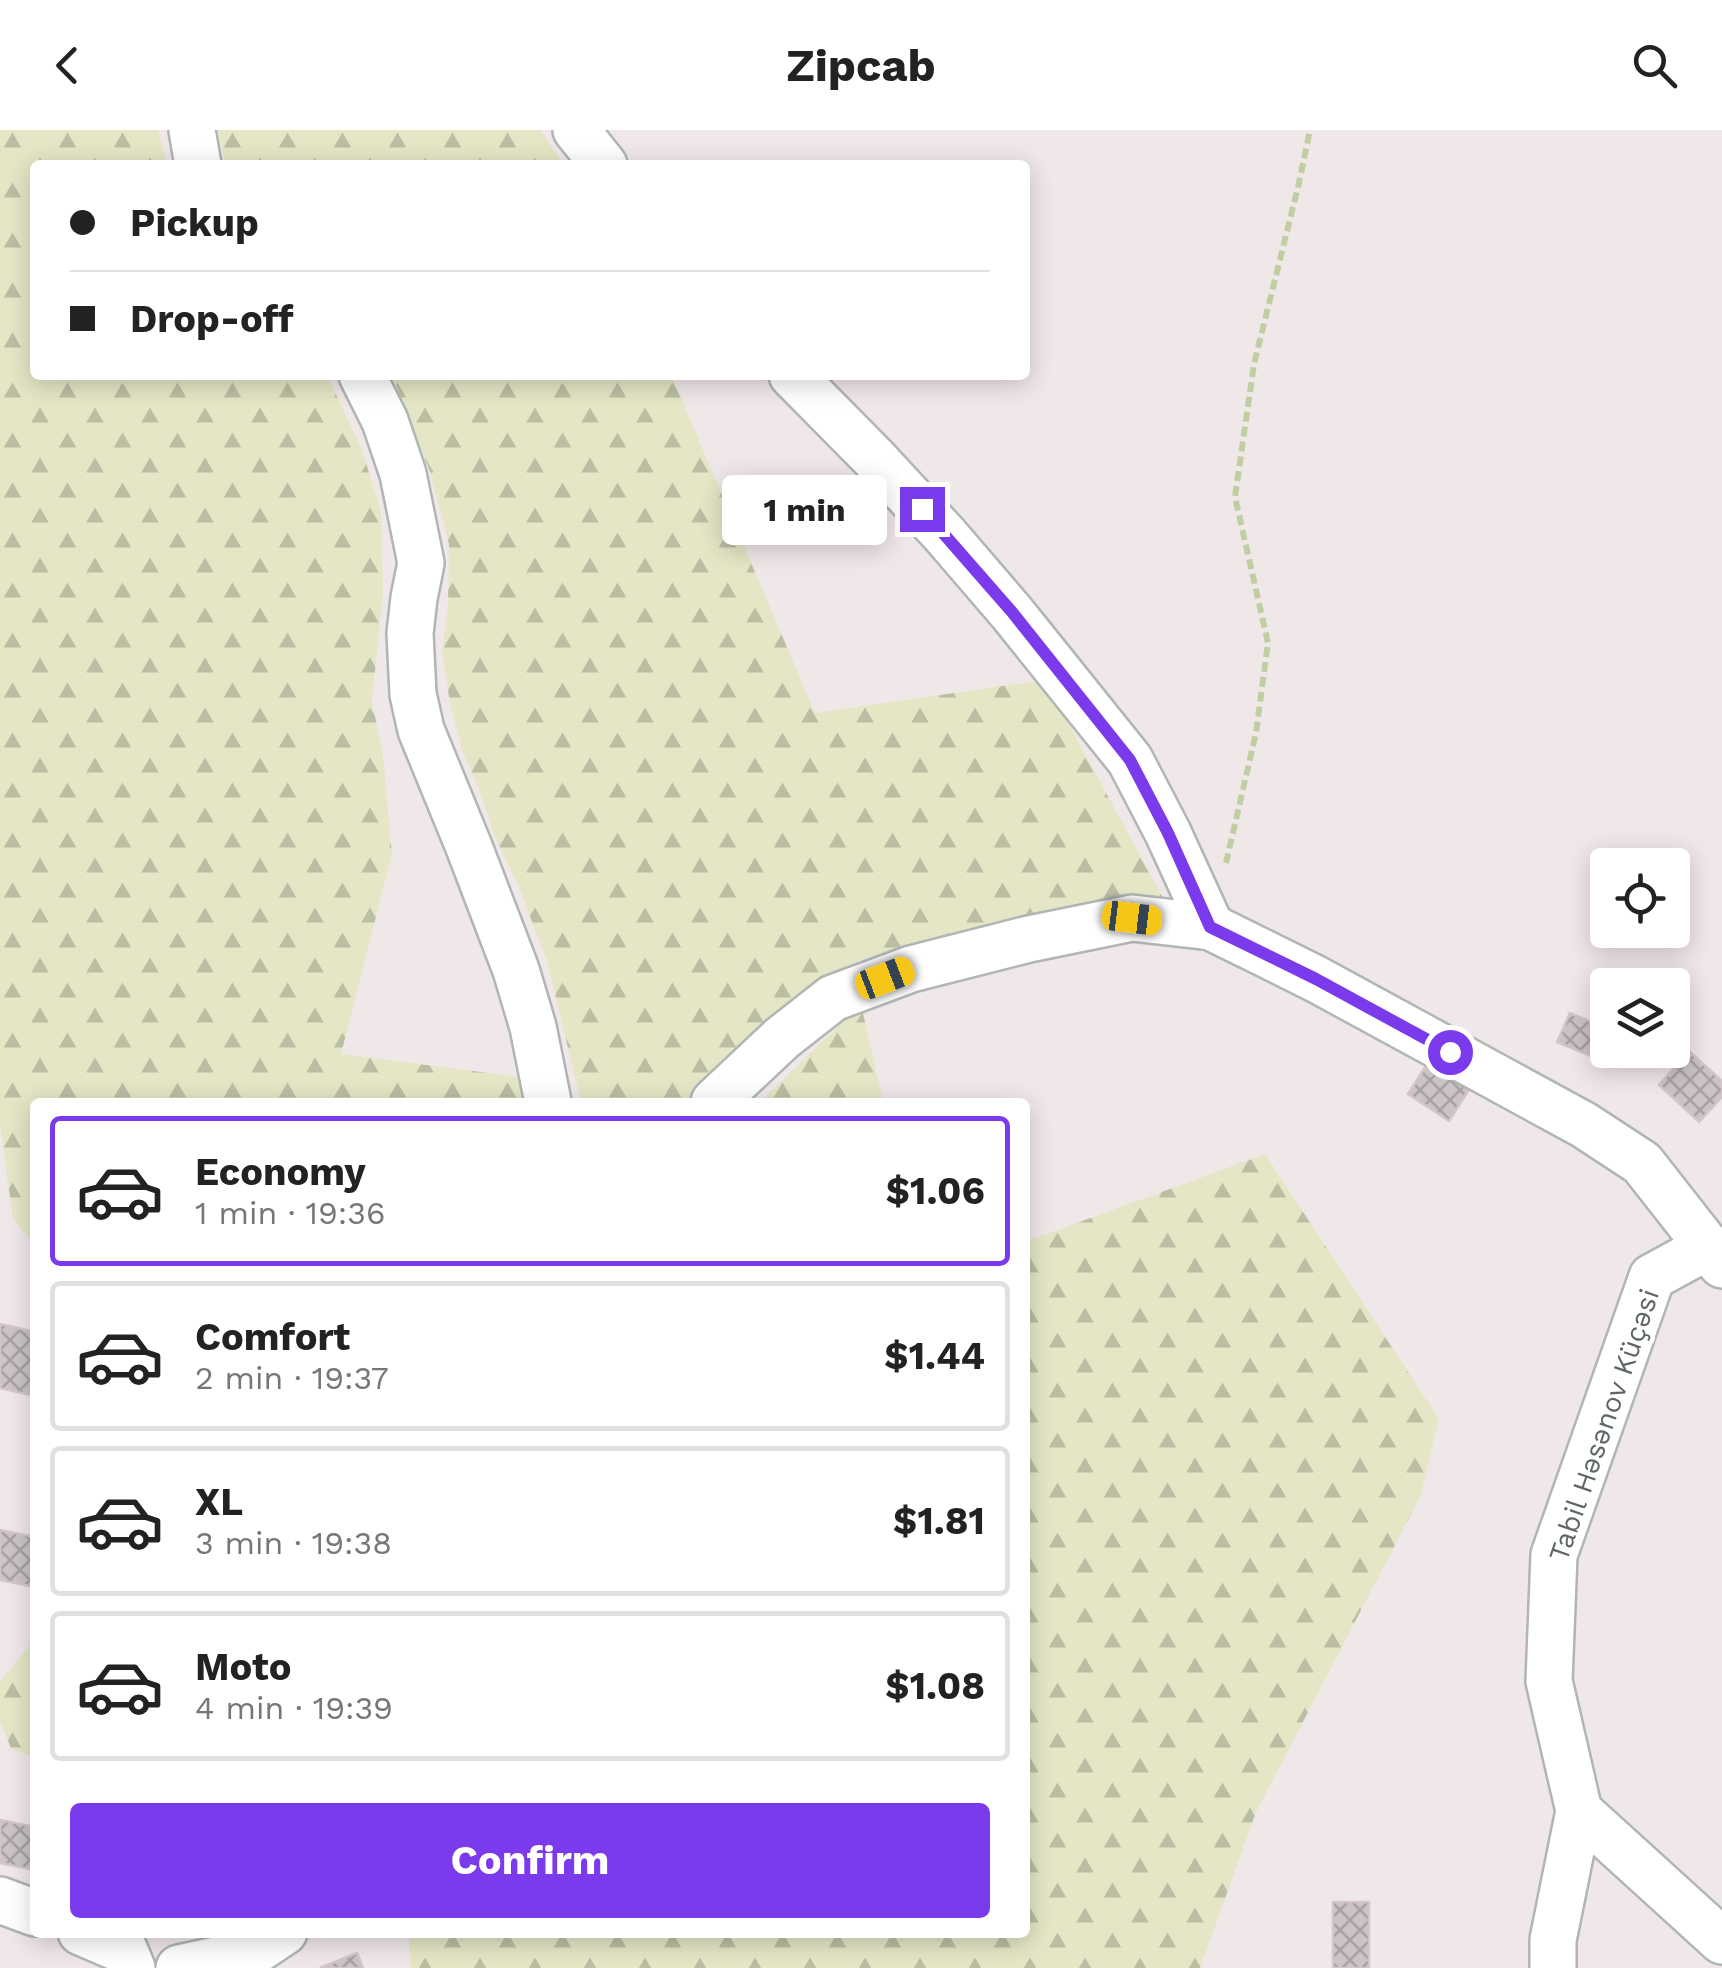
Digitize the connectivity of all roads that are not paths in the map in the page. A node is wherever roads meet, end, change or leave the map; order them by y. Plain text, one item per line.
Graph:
1 (192, 130) edge
2 (576, 130) edge
3 (197, 160) edge
4 (600, 160) edge
5 (364, 380) edge
6 (797, 380) edge
7 (1210, 927) junction
8 (547, 1098) edge
9 (718, 1098) edge
10 (1715, 1255) edge
11 (1579, 1811) junction
12 (95, 1938) edge
13 (275, 1938) edge
14 (1722, 1940) edge
15 (132, 1968) edge
16 (179, 1968) edge
17 (1553, 1968) edge

1 - 3 street
2 - 4 street
5 - 8 street
6 - 7 street
7 - 9 street, Tabil Həsənov Küçəsi
7 - 10 street, Tabil Həsənov Küçəsi
10 - 11 street, Tabil Həsənov Küçəsi
11 - 14 street
11 - 17 street, Tabil Həsənov Küçəsi
12 - 15 street
13 - 16 street

